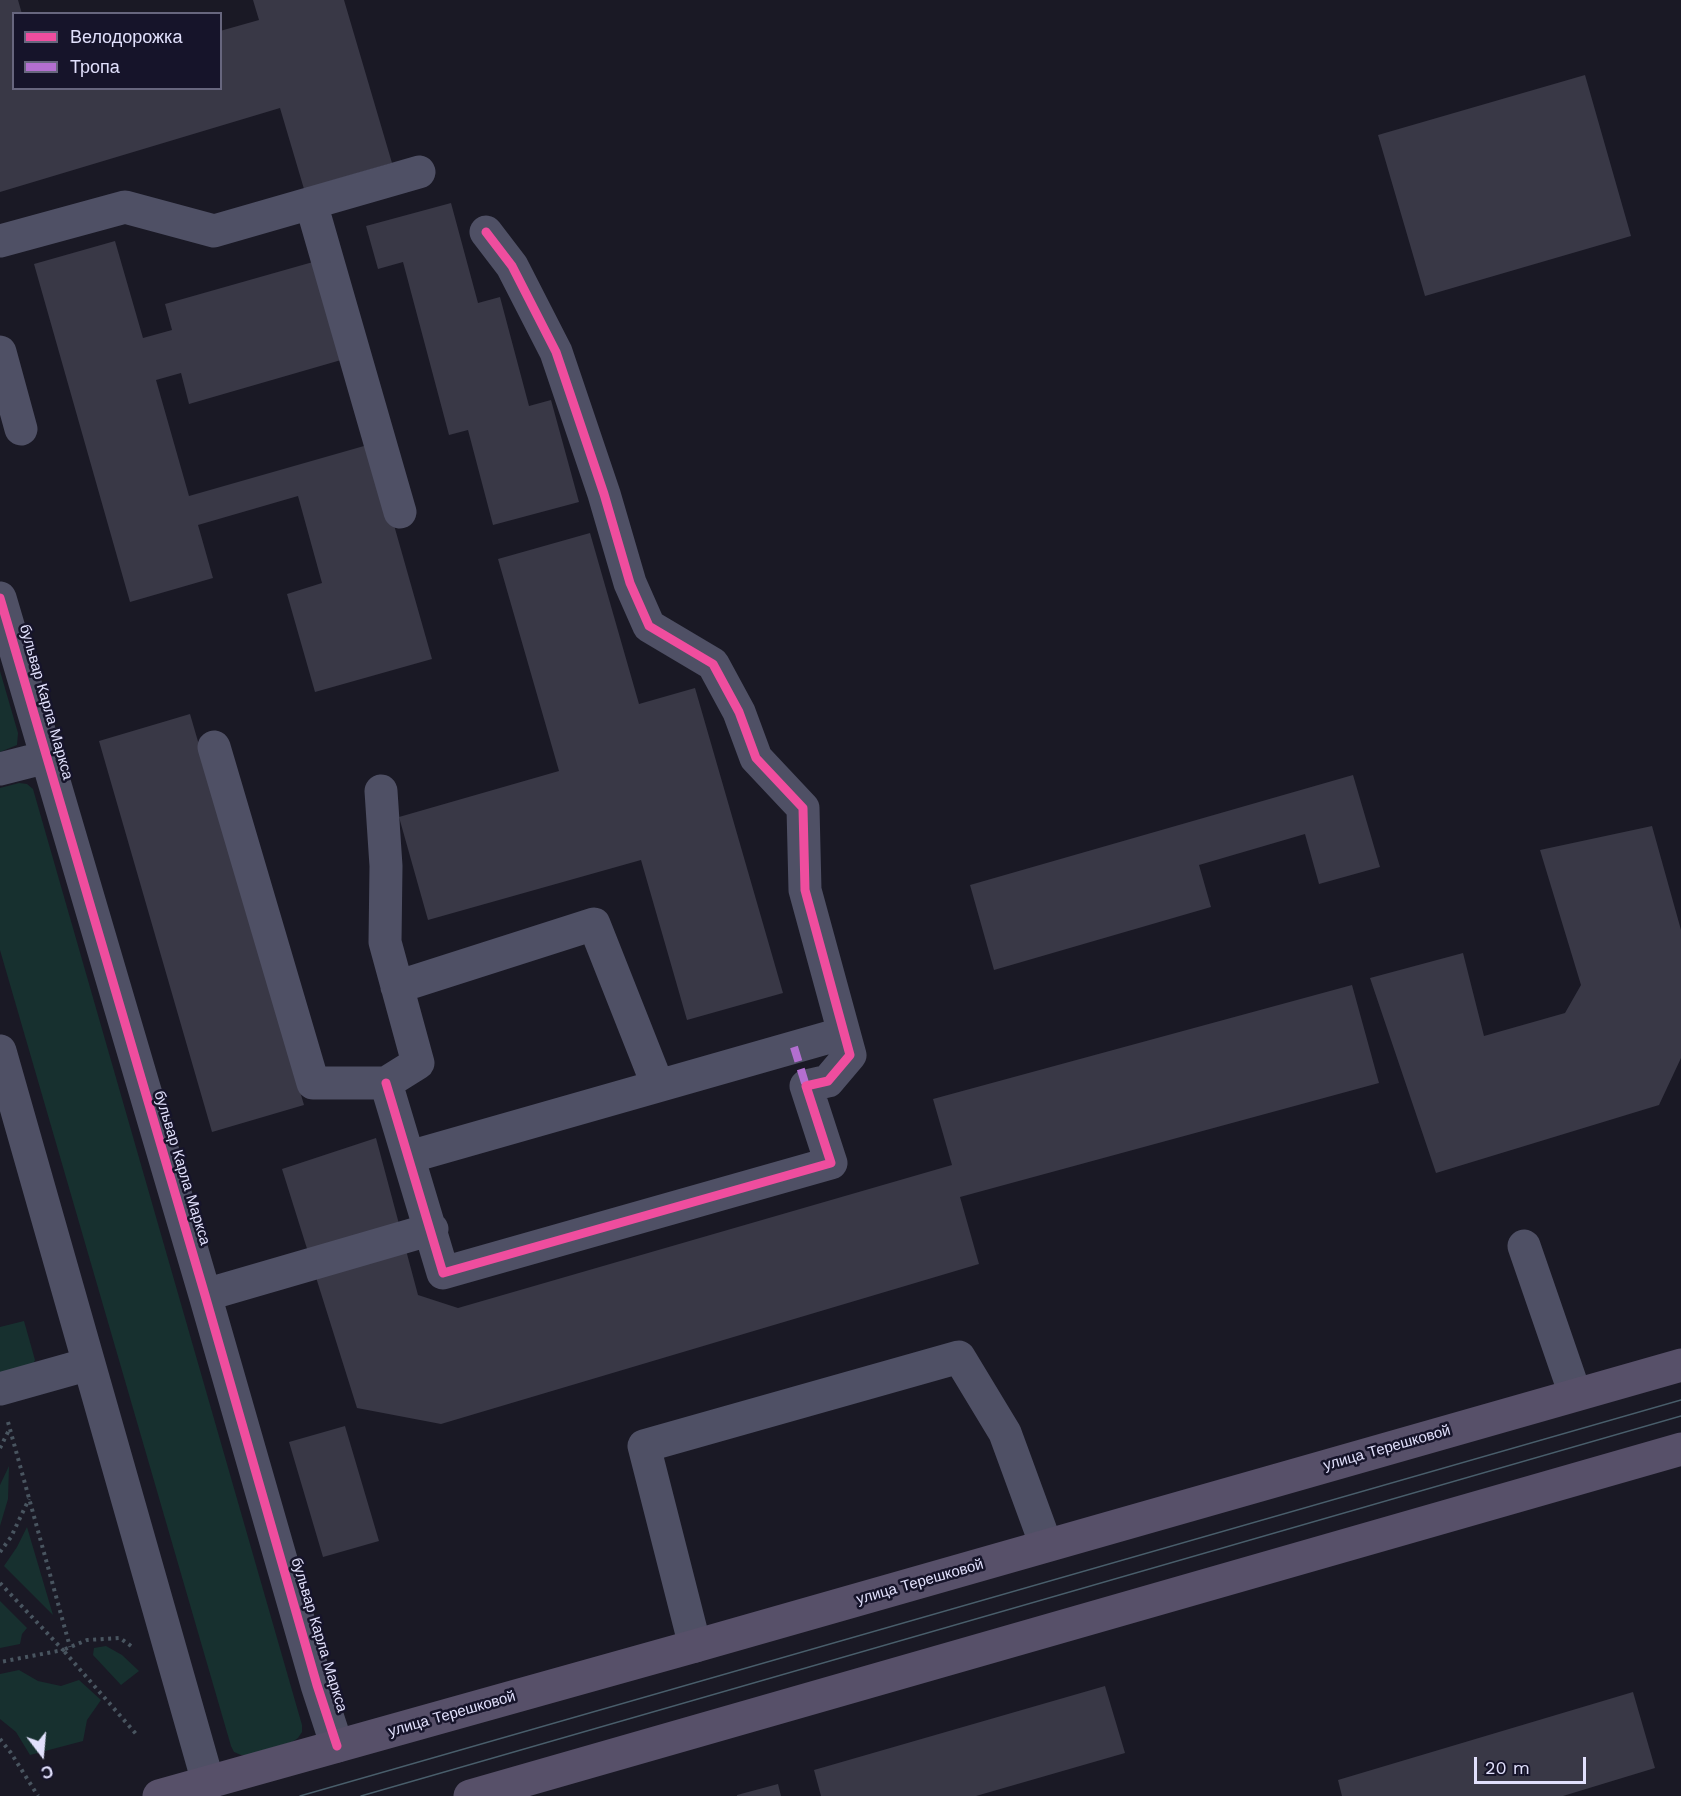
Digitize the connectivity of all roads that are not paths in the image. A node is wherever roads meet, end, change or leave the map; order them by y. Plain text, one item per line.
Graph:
1 (419, 172) dead end
2 (311, 203) junction
3 (486, 232) dead end
4 (0, 241) edge
5 (0, 352) edge
6 (21, 429) dead end
7 (400, 512) dead end
8 (0, 598) edge
9 (214, 747) dead end
10 (46, 757) junction
11 (0, 769) edge
12 (381, 791) dead end
13 (397, 987) junction
14 (844, 1033) junction
15 (794, 1047) junction
16 (0, 1051) edge
17 (386, 1083) junction
18 (658, 1086) junction
19 (806, 1086) junction
20 (409, 1157) junction
21 (432, 1229) junction
22 (1524, 1246) dead end
23 (205, 1295) junction
24 (89, 1364) junction
25 (1681, 1365) edge
26 (1575, 1394) junction
27 (4, 1404) edge
28 (1681, 1449) edge
29 (1046, 1545) junction
30 (695, 1646) junction
31 (337, 1746) junction
32 (208, 1782) junction
33 (159, 1796) edge
34 (470, 1796) edge

1 - 2 street
2 - 4 street
2 - 7 street
3 - 14 street
5 - 6 street
8 - 10 street, бульвар Карла Маркса
9 - 17 street
10 - 11 street
10 - 23 street, бульвар Карла Маркса
12 - 13 street
13 - 17 street
13 - 18 street
14 - 15 street
14 - 19 street
15 - 18 street
15 - 19 street
16 - 24 street
17 - 20 street
18 - 20 street
19 - 21 street
20 - 21 street
21 - 23 street
22 - 26 street
23 - 31 street, бульвар Карла Маркса
24 - 27 street
24 - 32 street
25 - 26 main road, улица Терешковой
26 - 29 main road, улица Терешковой
28 - 34 main road
29 - 30 main road, улица Терешковой
29 - 30 street
30 - 31 main road, улица Терешковой
31 - 32 main road, улица Терешковой
32 - 33 main road, улица Терешковой

